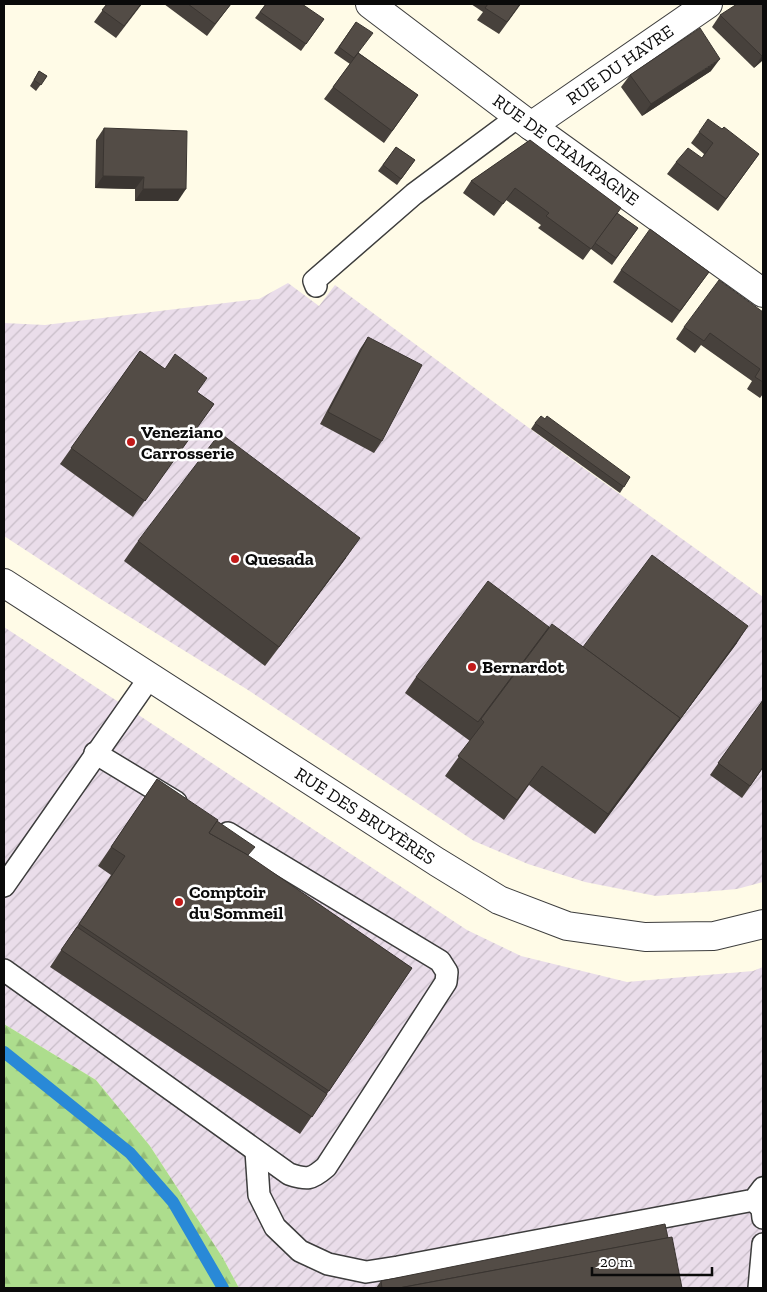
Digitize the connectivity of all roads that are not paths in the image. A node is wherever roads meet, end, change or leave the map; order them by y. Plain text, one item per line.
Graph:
1 (370, 4) edge
2 (708, 4) edge
3 (525, 121) junction
4 (316, 286) dead end
5 (763, 294) edge
6 (4, 583) edge
7 (150, 677) junction
8 (95, 753) junction
9 (4, 886) edge
10 (763, 924) edge
11 (4, 970) edge
12 (256, 1151) junction
13 (760, 1202) edge
14 (763, 1244) edge
15 (759, 1288) edge

1 - 3 street, RUE DE CHAMPAGNE
2 - 3 street, RUE DU HAVRE
3 - 4 lane
3 - 5 street, RUE DE CHAMPAGNE
6 - 7 street, RUE DES BRUYÈRES
7 - 8 lane
7 - 10 street, RUE DES BRUYÈRES
8 - 9 lane
8 - 12 lane
11 - 12 lane
12 - 13 lane
14 - 15 lane

